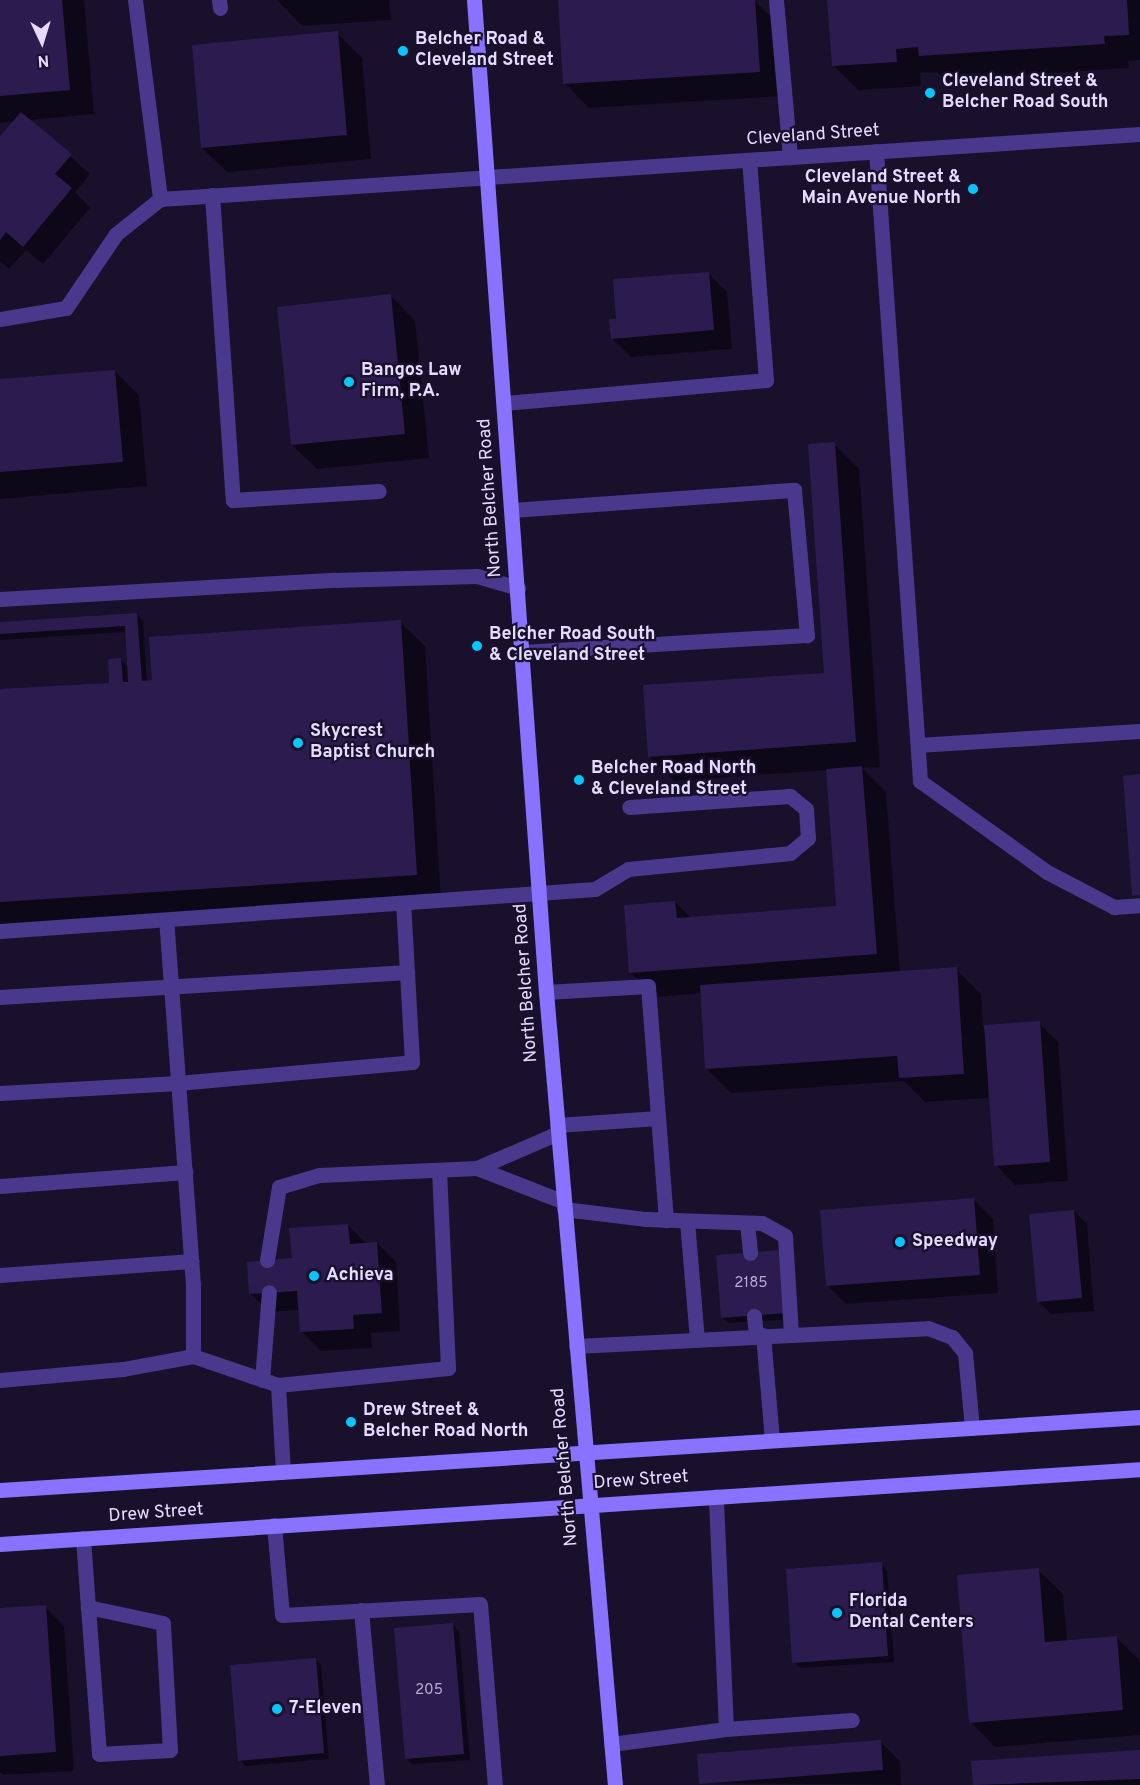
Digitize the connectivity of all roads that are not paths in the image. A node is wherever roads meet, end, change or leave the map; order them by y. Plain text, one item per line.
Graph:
1 (135, 0) edge
2 (474, 0) edge
3 (776, 0) edge
4 (1140, 134) edge
5 (876, 151) junction
6 (790, 157) junction
7 (749, 160) junction
8 (488, 177) junction
9 (212, 195) junction
10 (160, 198) junction
11 (0, 319) edge
12 (504, 403) junction
13 (379, 490) dead end
14 (512, 510) junction
15 (518, 588) junction
16 (0, 598) edge
17 (522, 652) junction
18 (1140, 731) edge
19 (918, 745) junction
20 (629, 807) dead end
21 (539, 894) junction
22 (403, 903) junction
23 (1140, 905) edge
24 (166, 920) junction
25 (0, 931) edge
26 (407, 972) junction
27 (171, 986) junction
28 (546, 992) junction
29 (0, 997) edge
30 (178, 1083) junction
31 (0, 1093) edge
32 (658, 1118) junction
33 (558, 1129) junction
34 (477, 1168) junction
35 (439, 1170) junction
36 (185, 1172) junction
37 (0, 1186) edge
38 (564, 1205) junction
39 (666, 1220) junction
40 (687, 1221) junction
41 (747, 1222) junction
42 (750, 1253) dead end
43 (267, 1260) dead end
44 (191, 1261) junction
45 (0, 1275) edge
46 (269, 1292) dead end
47 (754, 1316) dead end
48 (791, 1334) junction
49 (760, 1336) junction
50 (697, 1339) junction
51 (576, 1346) junction
52 (193, 1356) junction
53 (0, 1380) edge
54 (262, 1380) junction
55 (278, 1385) junction
56 (1140, 1417) edge
57 (972, 1428) junction
58 (772, 1440) junction
59 (584, 1452) junction
60 (1140, 1469) edge
61 (283, 1472) junction
62 (0, 1490) edge
63 (716, 1496) junction
64 (589, 1504) junction
65 (274, 1525) junction
66 (83, 1538) junction
67 (0, 1544) edge
68 (88, 1607) junction
69 (361, 1610) junction
70 (852, 1720) dead end
71 (726, 1729) junction
72 (611, 1744) junction
73 (377, 1785) edge
74 (495, 1785) edge
75 (615, 1785) edge

1 - 10 street
2 - 8 main road, North Belcher Road
3 - 6 street
4 - 5 street, Cleveland Street
5 - 6 street, Cleveland Street
5 - 19 street
6 - 7 street, Cleveland Street
7 - 8 street, Cleveland Street
7 - 12 street
8 - 9 street, Cleveland Street
8 - 12 main road, North Belcher Road
9 - 10 street, Cleveland Street
9 - 13 street
10 - 11 street
12 - 14 main road, North Belcher Road
14 - 15 main road, North Belcher Road
14 - 17 street
15 - 16 street
15 - 17 main road, North Belcher Road
17 - 21 main road, North Belcher Road
18 - 19 street
19 - 23 street
20 - 21 street
21 - 22 street
21 - 28 main road, North Belcher Road
22 - 24 street
22 - 26 street
24 - 25 street
24 - 27 street
26 - 27 street
26 - 30 street
27 - 29 street
27 - 30 street
28 - 32 street
28 - 33 main road, North Belcher Road
30 - 31 street
30 - 36 street
32 - 33 street
32 - 39 street
33 - 34 street
33 - 38 main road, North Belcher Road
34 - 35 street
34 - 38 street
35 - 43 street
35 - 55 street
36 - 37 street
36 - 44 street
38 - 39 street
38 - 51 main road, North Belcher Road
39 - 40 street
40 - 41 street
40 - 50 street
41 - 42 street
41 - 48 street
44 - 45 street
44 - 52 street
46 - 54 street
47 - 49 street
48 - 49 street
48 - 57 street
49 - 50 street
49 - 58 street
50 - 51 street
51 - 59 main road, North Belcher Road
52 - 53 street
52 - 54 street
54 - 55 street
55 - 61 street
56 - 57 main road, Drew Street
57 - 58 main road, Drew Street
58 - 59 main road, Drew Street
59 - 61 main road, Drew Street
59 - 64 main road, North Belcher Road
60 - 63 main road, Drew Street
61 - 62 main road, Drew Street
63 - 64 main road, Drew Street
63 - 71 street
64 - 65 main road, Drew Street
64 - 72 main road, North Belcher Road
65 - 66 main road, Drew Street
65 - 69 street
66 - 67 main road, Drew Street
66 - 68 street
68 - 68 street
69 - 73 street
69 - 74 street
70 - 71 street
71 - 72 street
72 - 75 main road, North Belcher Road

